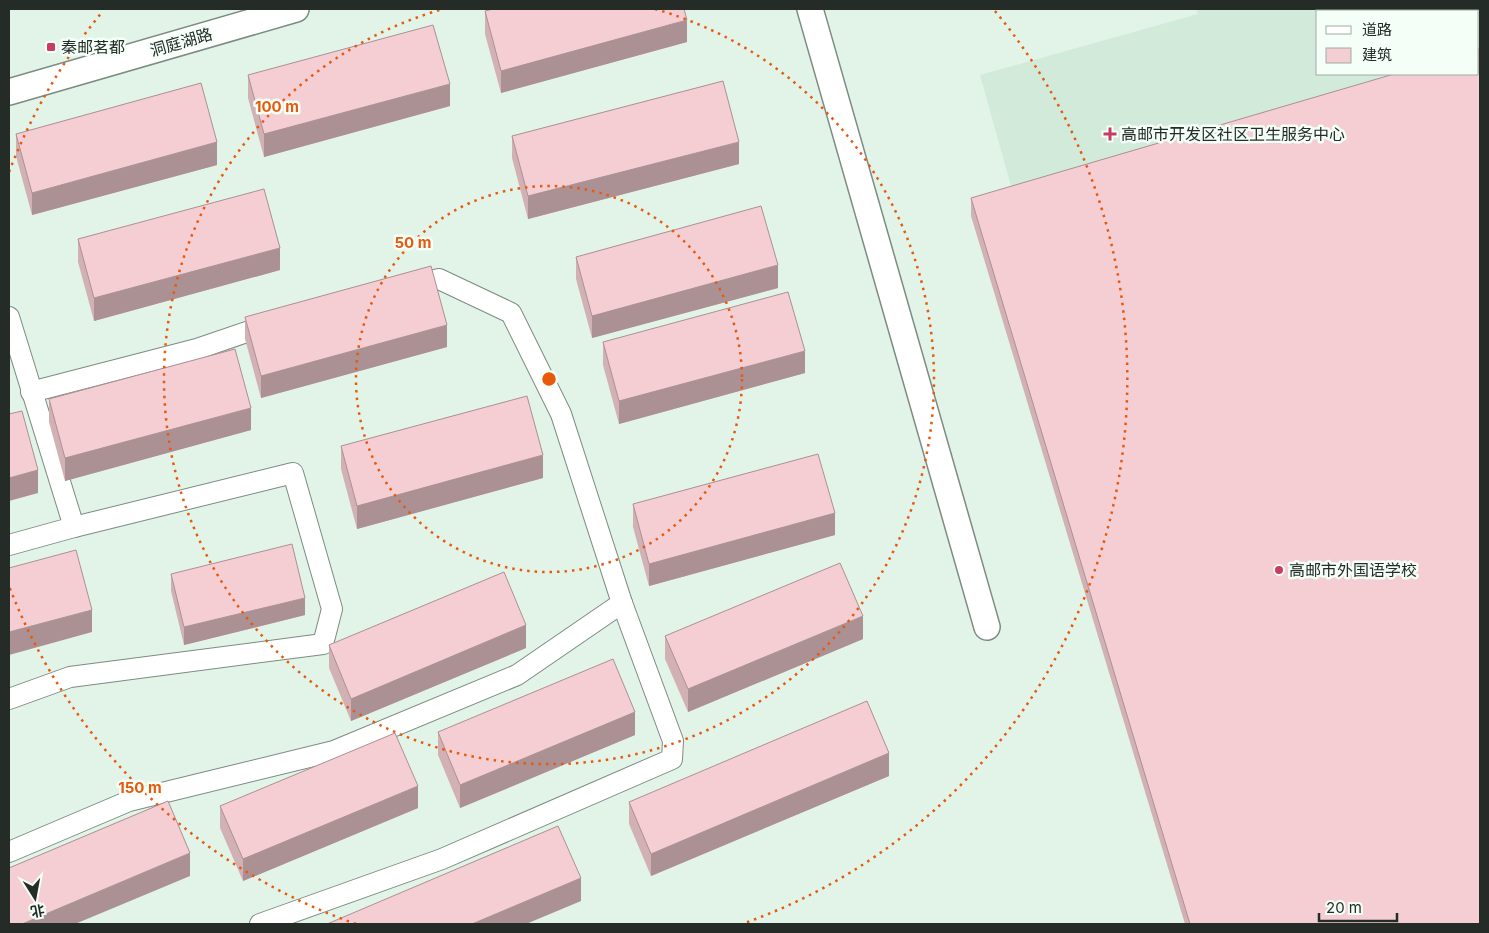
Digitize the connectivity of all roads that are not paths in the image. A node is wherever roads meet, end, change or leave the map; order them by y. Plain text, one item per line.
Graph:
1 (296, 9) edge
2 (810, 9) edge
3 (9, 92) edge
4 (391, 290) edge
5 (9, 317) edge
6 (288, 318) edge
7 (31, 392) junction
8 (74, 527) junction
9 (9, 545) edge
10 (622, 603) junction
11 (987, 627) dead end
12 (9, 699) edge
13 (9, 852) edge
14 (260, 924) edge

1 - 3 street, 洞庭湖路
2 - 11 street
4 - 10 street
5 - 7 street
6 - 7 street
7 - 8 street
8 - 9 street
8 - 12 street
10 - 13 street
10 - 14 street

